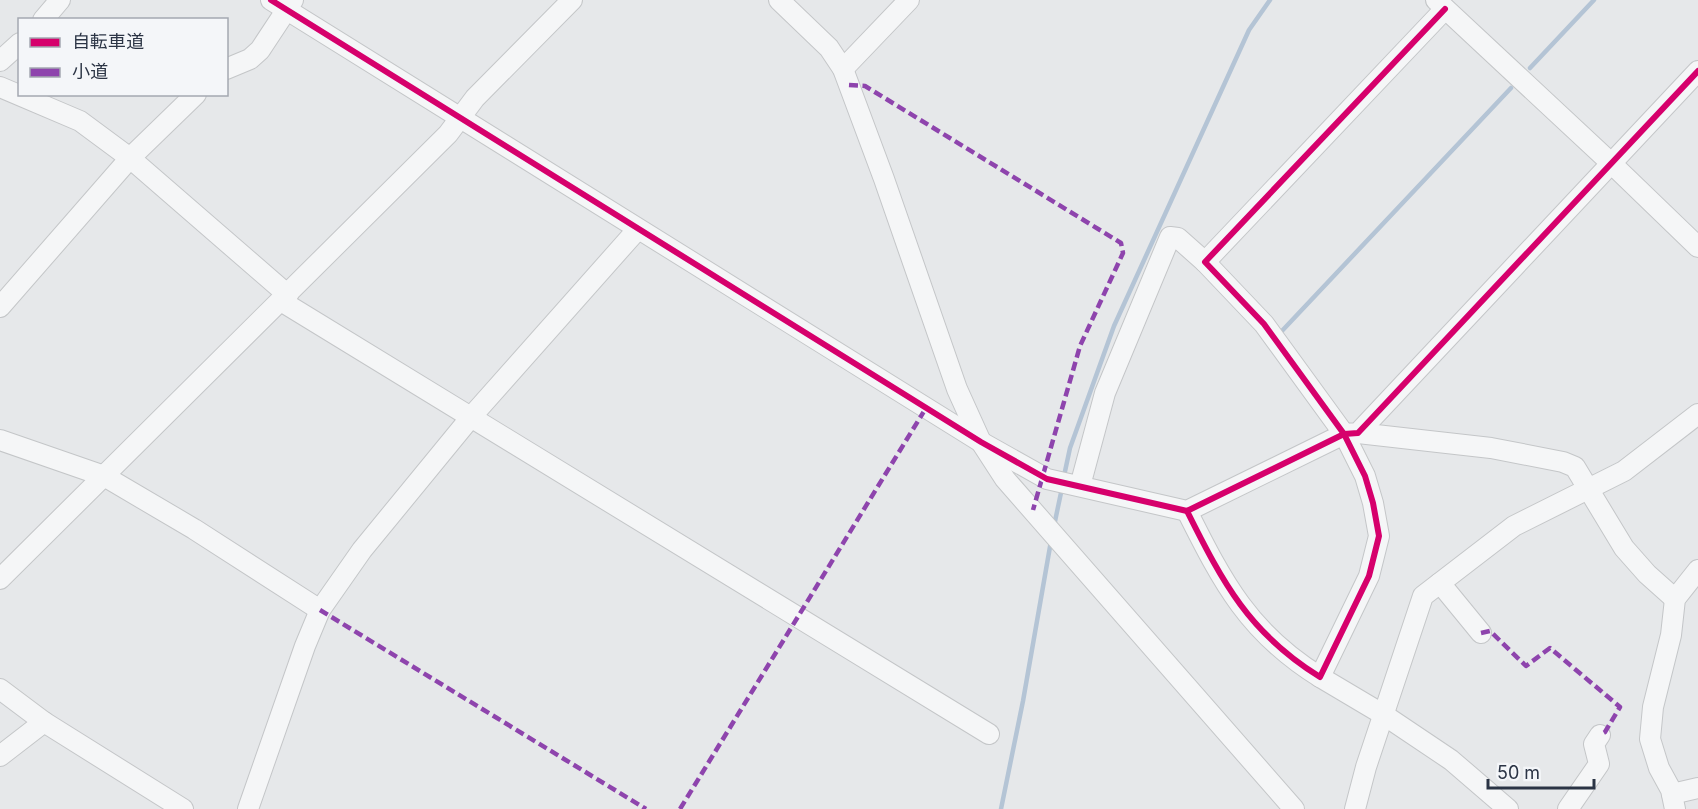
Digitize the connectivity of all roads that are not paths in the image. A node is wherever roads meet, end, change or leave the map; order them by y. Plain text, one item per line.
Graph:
1 (59, 0) edge
2 (572, 0) edge
3 (779, 0) edge
4 (909, 0) edge
5 (284, 3) edge
6 (1440, 4) edge
7 (45, 18) edge
8 (18, 45) edge
9 (0, 61) edge
10 (228, 68) edge
11 (843, 69) junction
12 (1698, 71) edge
13 (0, 87) edge
14 (18, 95) edge
15 (21, 96) edge
16 (194, 96) edge
17 (460, 118) junction
18 (130, 159) junction
19 (1612, 164) junction
20 (637, 230) junction
21 (1698, 247) edge
22 (1205, 262) junction
23 (285, 298) junction
24 (0, 307) edge
25 (1698, 414) edge
26 (471, 417) junction
27 (1351, 433) junction
28 (0, 440) edge
29 (981, 442) junction
30 (104, 476) junction
31 (1080, 486) junction
32 (1589, 489) junction
33 (1187, 511) junction
34 (1697, 572) edge
35 (0, 579) edge
36 (1440, 583) junction
37 (1675, 599) junction
38 (320, 610) junction
39 (1482, 633) dead end
40 (1320, 677) junction
41 (0, 689) edge
42 (1383, 715) junction
43 (44, 722) junction
44 (989, 734) dead end
45 (1600, 735) dead end
46 (0, 756) edge
47 (1698, 788) edge
48 (1673, 802) edge
49 (183, 809) edge
50 (248, 809) edge
51 (1294, 809) edge
52 (1355, 809) edge
53 (1508, 809) edge
54 (1568, 809) edge

1 - 7 street
2 - 17 street
3 - 11 street
4 - 11 street
5 - 10 street
5 - 17 street
6 - 19 street
6 - 22 street
8 - 9 street
11 - 29 street
12 - 19 street
13 - 14 street
15 - 18 street
16 - 18 street
17 - 20 street
17 - 23 street
18 - 23 street
18 - 24 street
19 - 21 street
19 - 27 street
20 - 26 street
20 - 29 street
22 - 27 street
22 - 31 street
23 - 26 street
23 - 30 street
25 - 32 street
26 - 38 street
26 - 44 street
27 - 32 street
27 - 33 street
27 - 40 street
28 - 30 street
29 - 31 street
29 - 51 street
30 - 35 street
30 - 38 street
31 - 33 street
32 - 36 street
32 - 37 street
33 - 40 street
34 - 37 street
36 - 39 street
36 - 42 street
37 - 48 street
38 - 50 street
40 - 42 street
41 - 43 street
42 - 52 street
42 - 53 street
43 - 46 street
43 - 49 street
45 - 54 street
47 - 48 street

